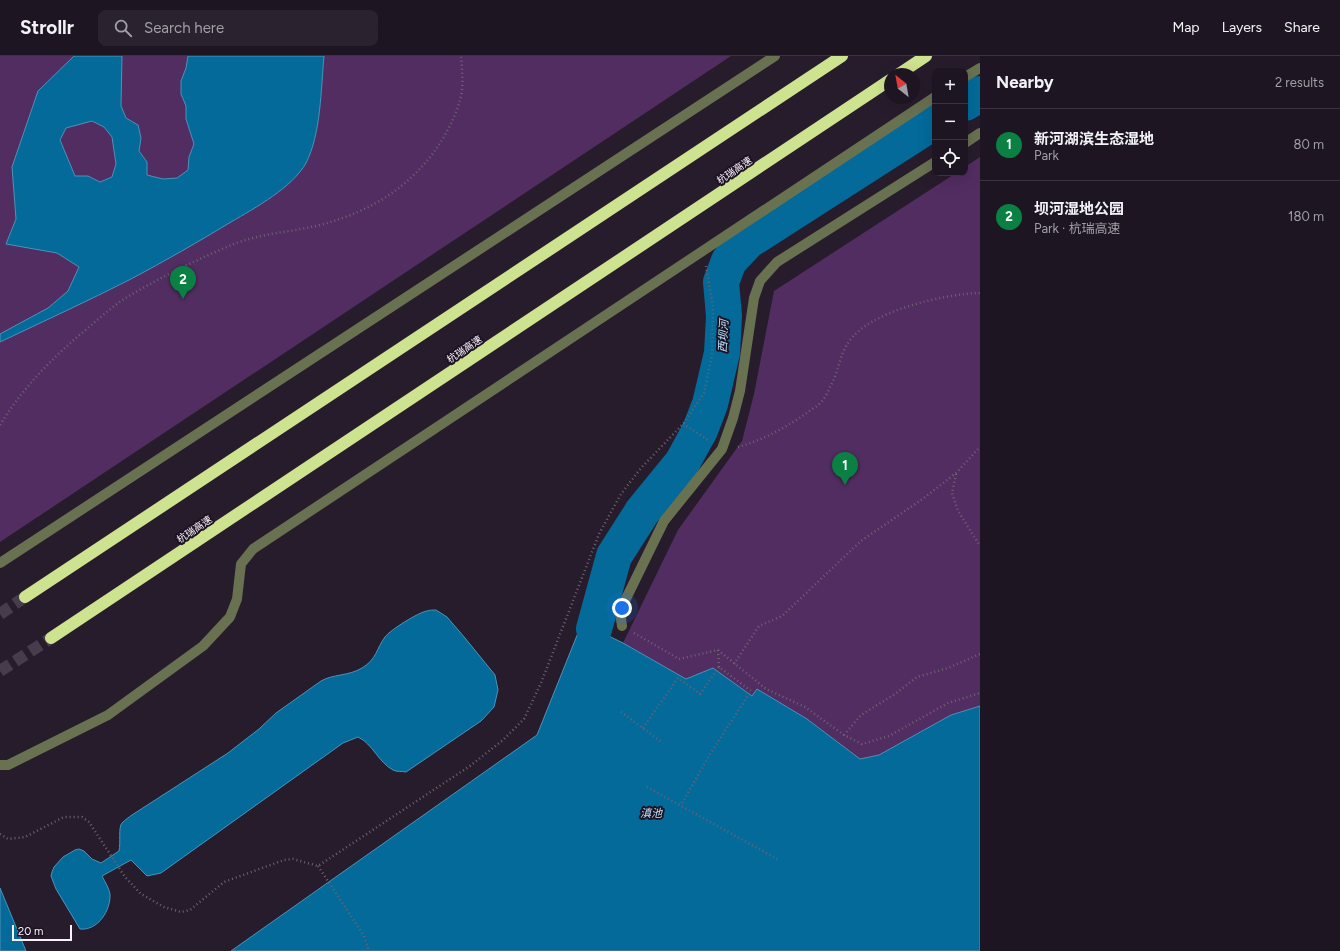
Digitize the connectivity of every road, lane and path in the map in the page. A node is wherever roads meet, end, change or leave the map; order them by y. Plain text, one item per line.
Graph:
1 (461, 56) edge
2 (775, 56) edge
3 (842, 56) edge
4 (926, 56) edge
5 (908, 68) edge
6 (980, 68) edge
7 (968, 76) edge
8 (884, 84) edge
9 (932, 99) edge
10 (980, 133) edge
11 (968, 141) edge
12 (932, 164) edge
13 (701, 252) junction
14 (980, 292) edge
15 (683, 424) junction
16 (0, 425) edge
17 (718, 447) junction
18 (980, 447) edge
19 (956, 473) junction
20 (980, 546) edge
21 (0, 563) edge
22 (25, 597) tunnel mouth
23 (622, 626) joint
24 (51, 638) tunnel mouth
25 (718, 650) junction
26 (980, 654) edge
27 (734, 664) junction
28 (719, 667) junction
29 (980, 693) edge
30 (621, 712) dead end
31 (643, 728) junction
32 (844, 735) junction
33 (663, 743) dead end
34 (0, 765) edge
35 (647, 787) dead end
36 (681, 805) junction
37 (0, 834) edge
38 (779, 860) dead end
39 (318, 866) junction
40 (369, 951) edge

1 - 16 path
2 - 21 lane
3 - 22 highway
4 - 5 highway
6 - 7 lane
8 - 24 highway, 杭瑞高速
9 - 13 lane
10 - 11 lane
12 - 17 lane
13 - 15 path
13 - 34 lane
14 - 17 path
15 - 17 path
15 - 39 path
17 - 23 lane
18 - 19 path
19 - 20 path
19 - 27 path
23 - 25 path
25 - 27 path
25 - 28 path
26 - 32 path
27 - 32 path
28 - 31 path
28 - 36 path
29 - 32 path
30 - 31 path
31 - 33 path
35 - 36 path
36 - 38 path
37 - 39 path
39 - 40 path

